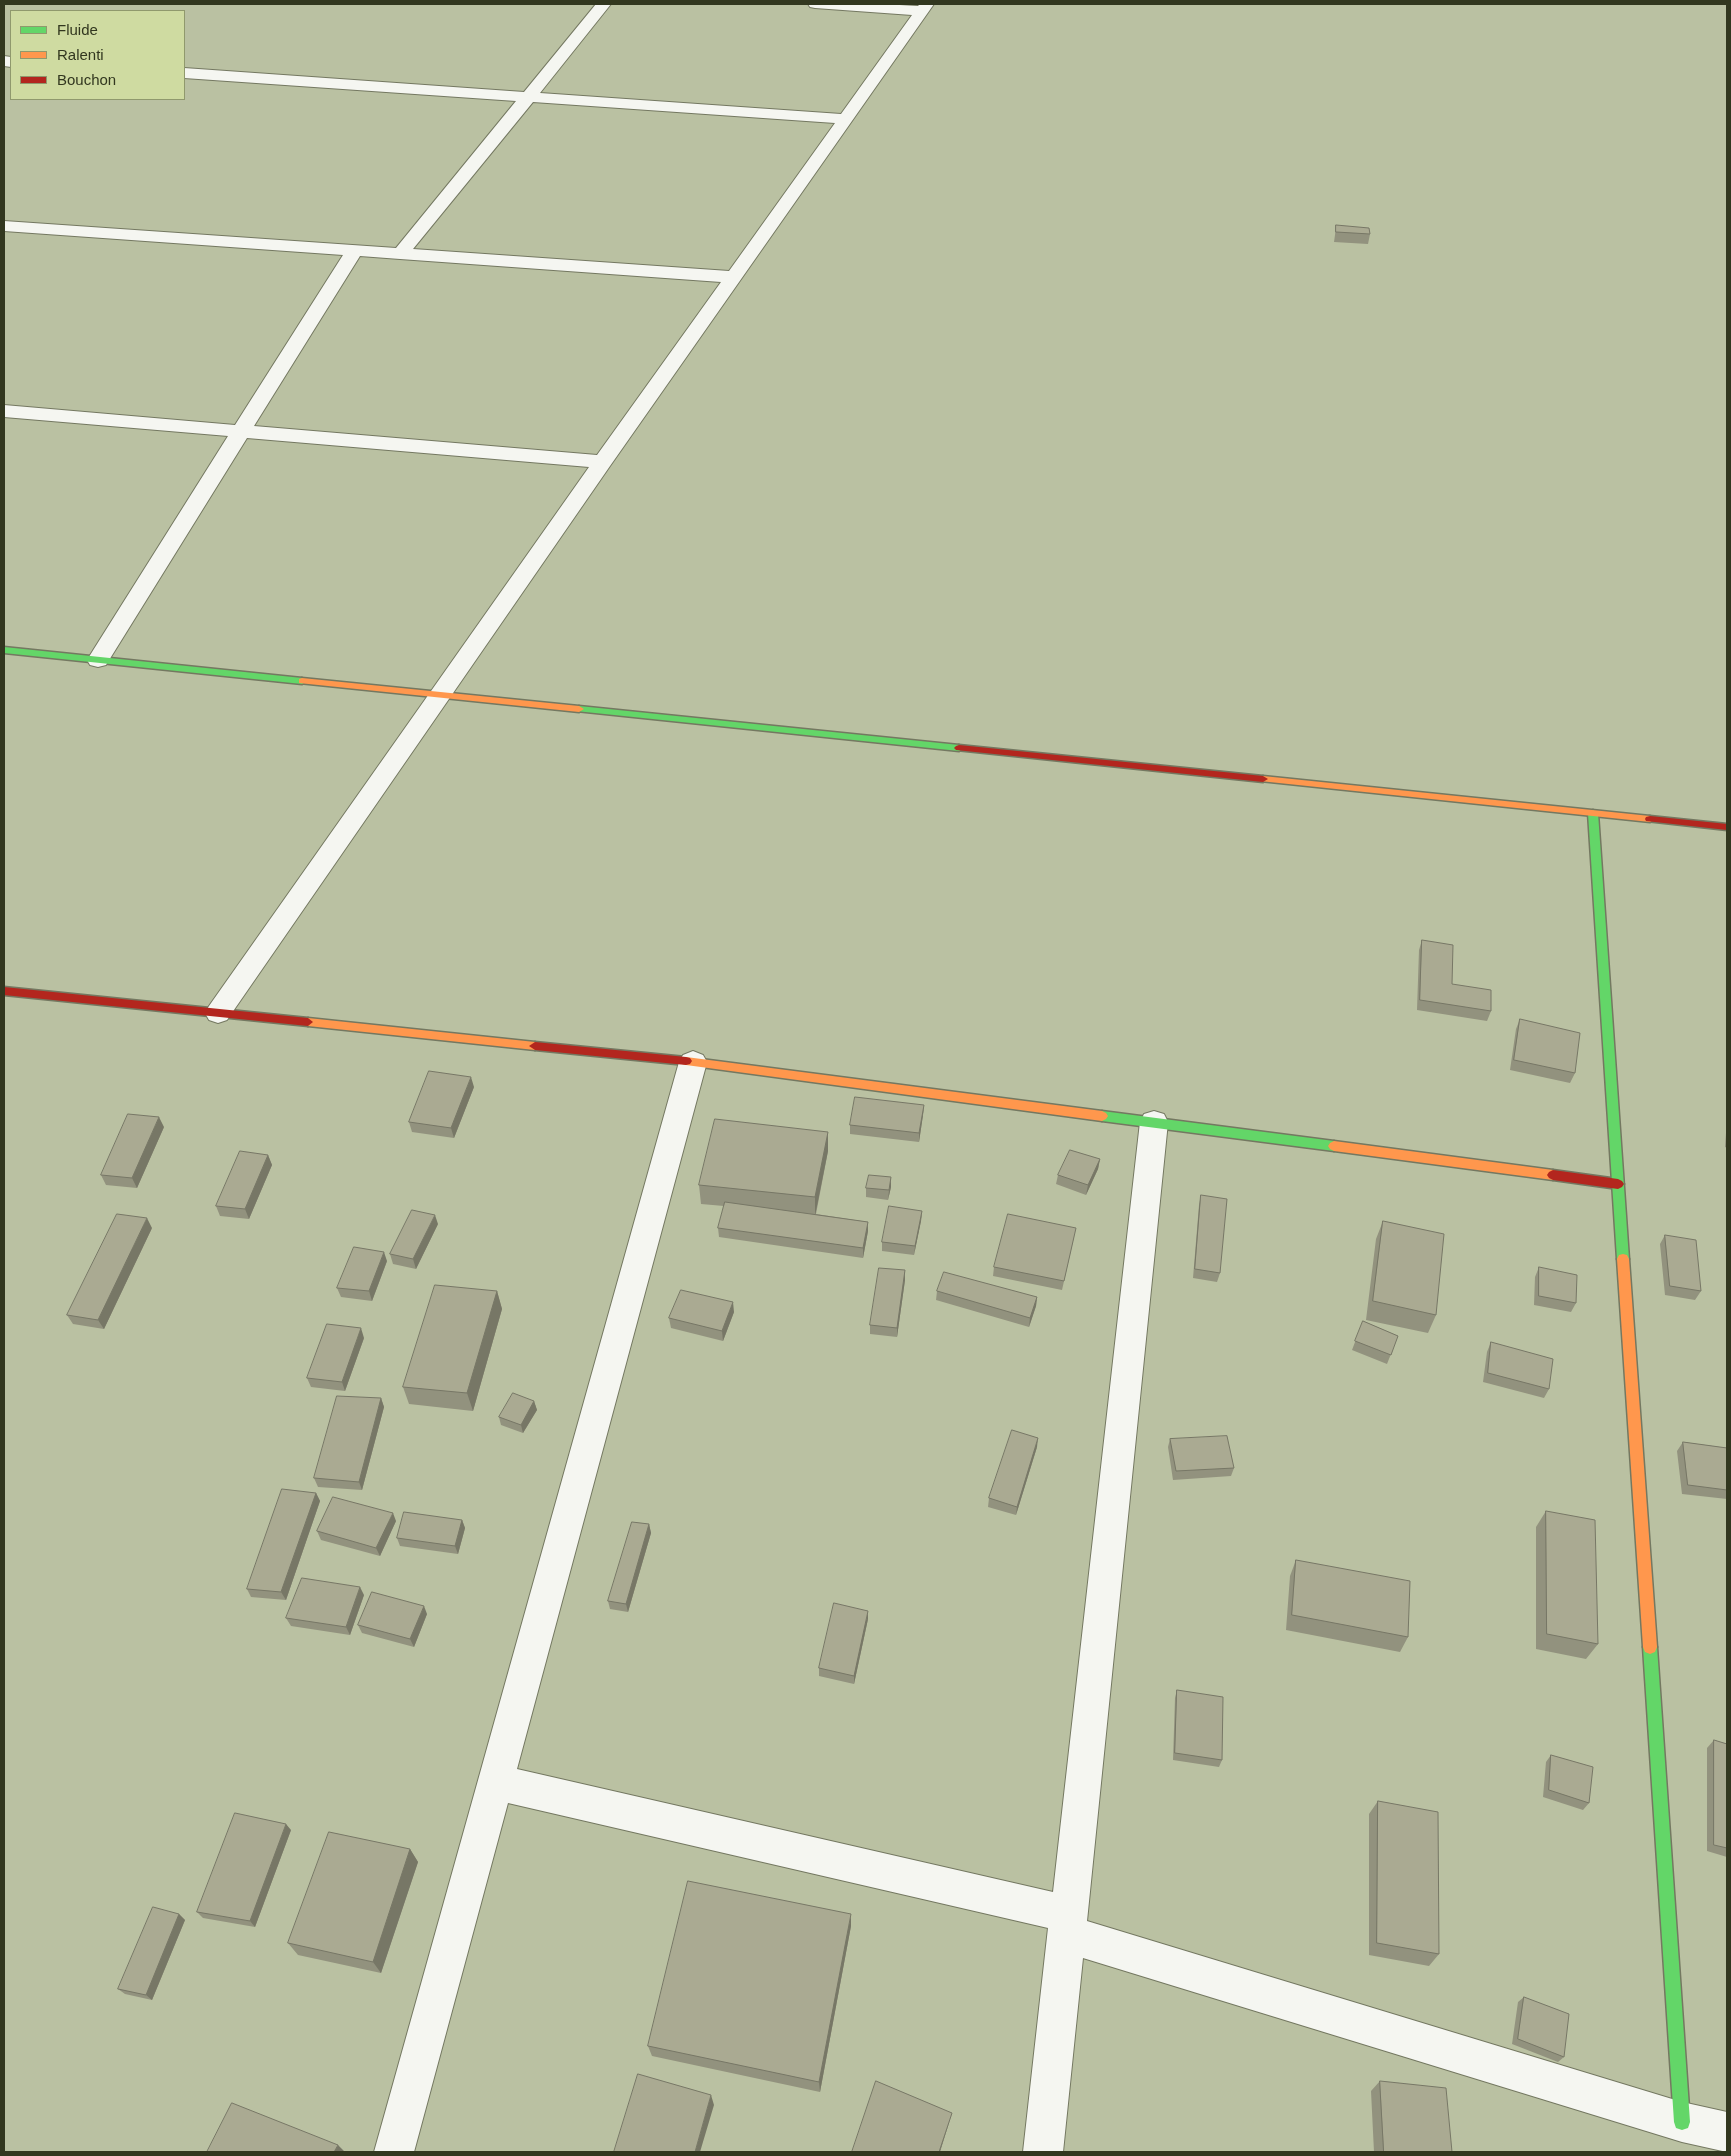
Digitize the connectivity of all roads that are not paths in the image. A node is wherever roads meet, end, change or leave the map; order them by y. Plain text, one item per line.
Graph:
1 (604, 4) edge
2 (814, 4) edge
3 (925, 7) edge
4 (185, 73) edge
5 (528, 97) junction
6 (847, 119) junction
7 (4, 226) edge
8 (354, 251) junction
9 (400, 254) junction
10 (736, 277) junction
11 (4, 411) edge
12 (240, 431) junction
13 (603, 462) junction
14 (4, 650) edge
15 (98, 660) junction
16 (441, 695) junction
17 (1593, 813) junction
18 (1727, 827) edge
19 (4, 991) edge
20 (218, 1014) junction
21 (692, 1062) junction
22 (1154, 1122) junction
23 (1618, 1184) junction
24 (495, 1782) junction
25 (1067, 1924) junction
26 (1682, 2122) junction
27 (1727, 2132) edge
28 (394, 2152) edge
29 (1043, 2152) edge

1 - 5 street
2 - 3 street
3 - 6 street
4 - 5 street
5 - 6 street
5 - 9 street
6 - 10 street
7 - 8 street
8 - 9 street
8 - 12 street
9 - 10 street
10 - 13 street
11 - 12 street
12 - 13 street
12 - 15 street
13 - 16 street
14 - 15 street
15 - 16 street
16 - 17 street
16 - 20 street
17 - 18 street
17 - 23 street
19 - 20 street
20 - 21 street
21 - 22 street
21 - 24 street
22 - 23 street
22 - 25 street
23 - 26 street
24 - 25 street
24 - 28 street
25 - 26 street
25 - 29 street
26 - 27 street

